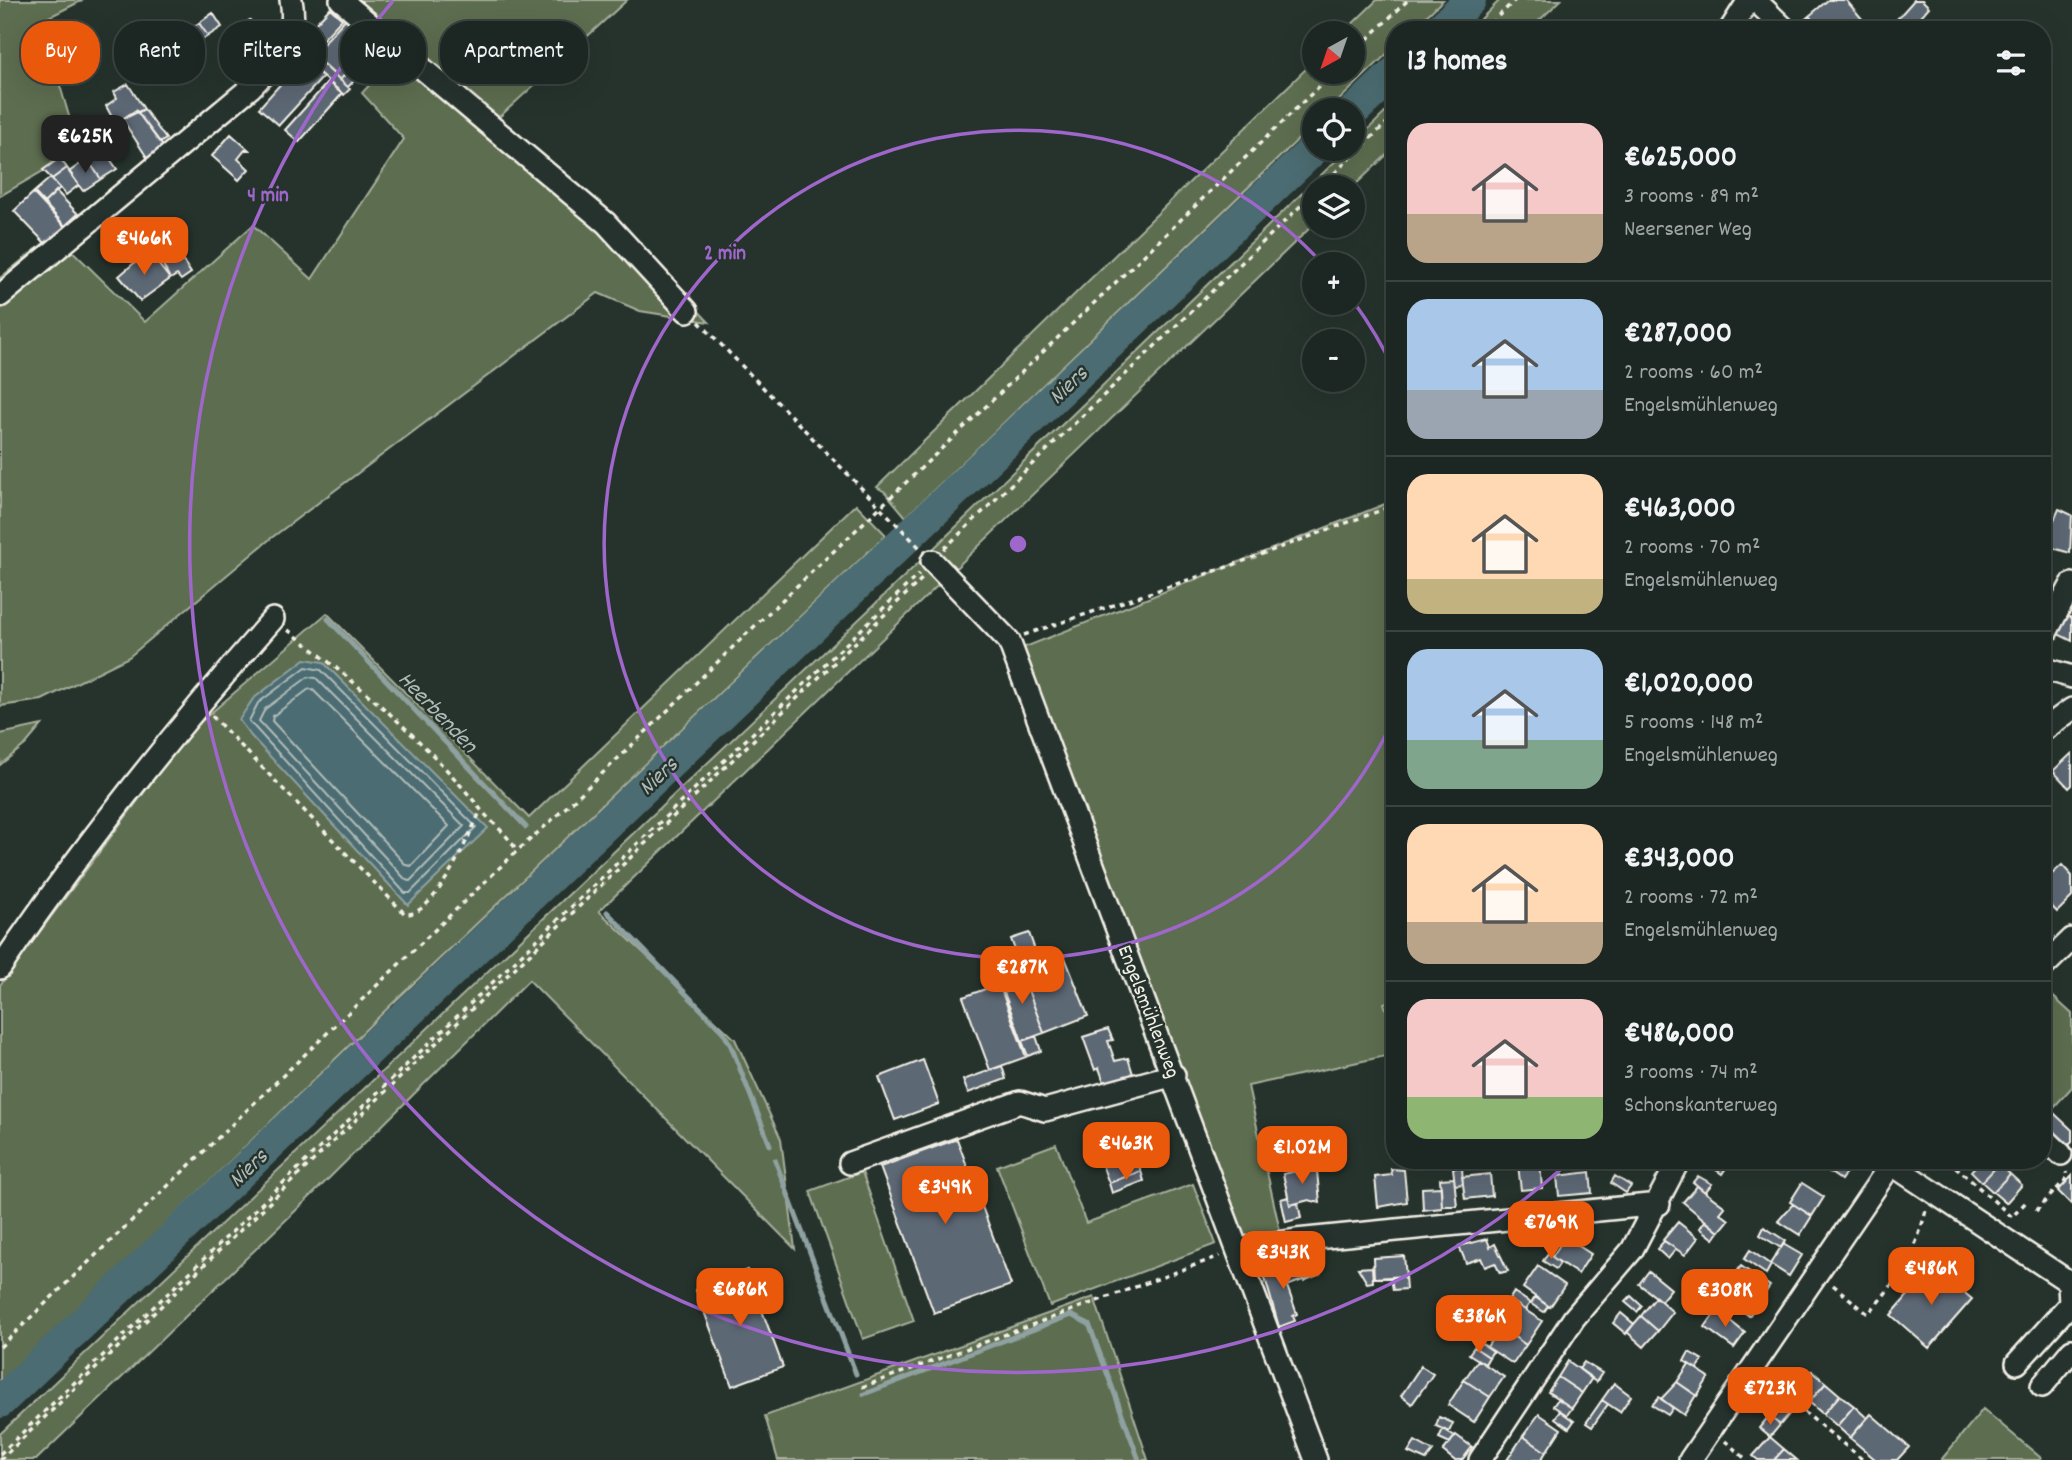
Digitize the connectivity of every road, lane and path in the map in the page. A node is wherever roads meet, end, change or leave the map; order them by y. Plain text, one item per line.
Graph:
1 (291, 0) edge
2 (341, 0) edge
3 (1408, 0) edge
4 (1514, 0) edge
5 (1749, 0) edge
6 (1755, 0) edge
7 (1386, 21) edge
8 (1386, 21) edge
9 (1493, 21) edge
10 (1736, 21) edge
11 (1777, 21) edge
12 (1365, 41) edge
13 (1322, 84) edge
14 (1386, 124) edge
15 (1332, 175) edge
16 (1302, 205) edge
17 (0, 296) edge
18 (687, 310) joint
19 (880, 508) junction
20 (1386, 508) edge
21 (932, 561) junction
22 (2072, 584) edge
23 (273, 619) joint
24 (2051, 623) edge
25 (1009, 641) junction
26 (2051, 671) edge
27 (2072, 677) edge
28 (199, 703) junction
29 (2072, 709) edge
30 (2051, 724) edge
31 (481, 810) junction
32 (517, 851) junction
33 (2072, 939) edge
34 (2051, 959) edge
35 (0, 968) edge
36 (1174, 1075) junction
37 (2051, 1145) edge
38 (2061, 1154) joint
39 (850, 1163) dead end
40 (1675, 1169) edge
41 (1888, 1169) edge
42 (1902, 1169) edge
43 (1958, 1169) edge
44 (1931, 1191) junction
45 (2026, 1202) dead end
46 (1659, 1204) junction
47 (2036, 1210) dead end
48 (1239, 1249) junction
49 (1818, 1272) junction
50 (2071, 1284) edge
51 (0, 1347) edge
52 (2072, 1350) edge
53 (2017, 1363) dead end
54 (1744, 1380) junction
55 (2042, 1386) dead end
56 (862, 1387) dead end
57 (1711, 1429) junction
58 (0, 1454) edge
59 (0, 1460) edge
60 (1317, 1460) edge
61 (1480, 1460) edge
62 (1690, 1460) edge
63 (1747, 1460) edge
64 (1863, 1460) edge

1 - 17 street
2 - 18 street
3 - 7 path
4 - 9 path
5 - 10 street
6 - 11 street
8 - 12 path
13 - 19 path
14 - 15 path
16 - 21 path
18 - 19 path
19 - 21 path
19 - 32 path
20 - 25 path
21 - 25 street
21 - 58 path
21 - 59 path
22 - 24 street
23 - 28 street
23 - 31 path
25 - 36 street, Engelsmühlenweg
26 - 27 street
28 - 31 path
28 - 35 street
29 - 30 street
31 - 32 path
32 - 51 path
33 - 34 street
36 - 39 street
36 - 48 street, Engelsmühlenweg
37 - 38 street
38 - 47 path
40 - 46 street
41 - 49 street
42 - 44 street
43 - 45 path
44 - 49 path
44 - 50 street
46 - 48 street
46 - 61 street
48 - 56 path
48 - 60 street, Engelsmühlenweg
49 - 54 street
50 - 53 street
52 - 55 street
54 - 57 street
54 - 64 path
57 - 62 street
57 - 63 path

